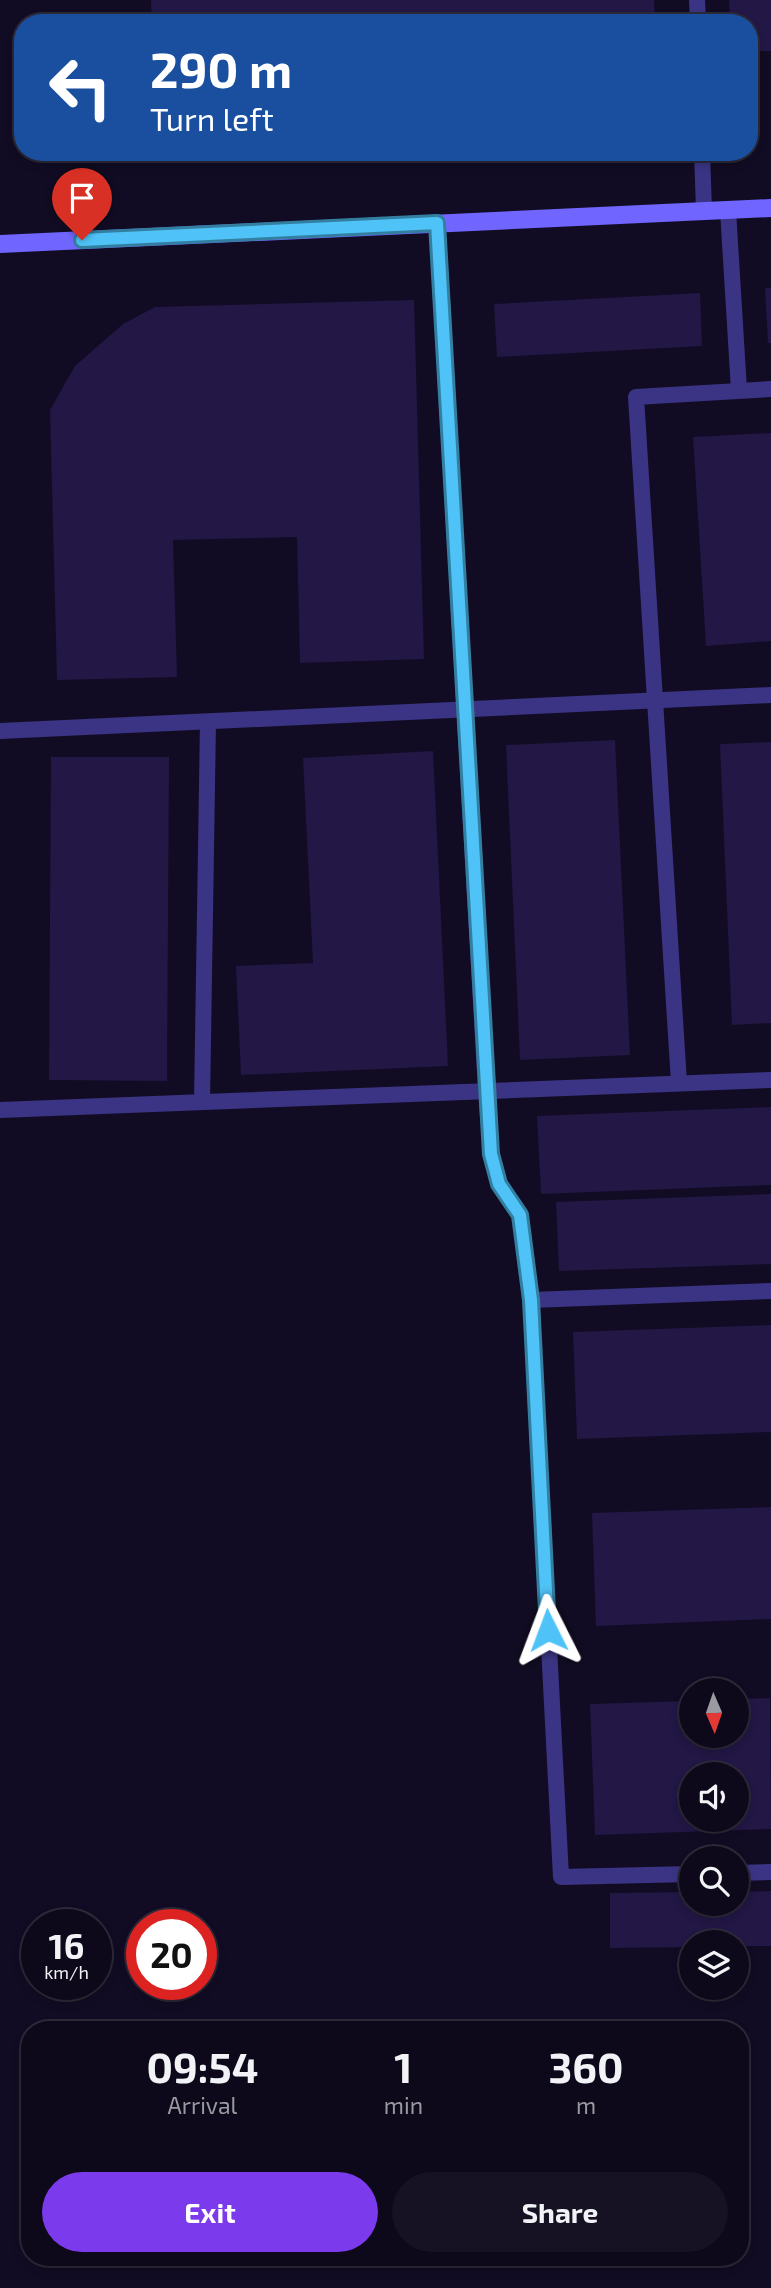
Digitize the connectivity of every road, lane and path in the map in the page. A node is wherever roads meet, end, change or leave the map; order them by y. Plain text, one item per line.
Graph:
1 (702, 161) edge
2 (771, 208) edge
3 (727, 210) junction
4 (704, 211) junction
5 (437, 223) junction
6 (0, 244) edge
7 (771, 388) edge
8 (738, 390) junction
9 (771, 695) edge
10 (655, 701) junction
11 (464, 709) junction
12 (208, 722) junction
13 (0, 731) edge
14 (771, 1080) edge
15 (679, 1083) junction
16 (486, 1091) junction
17 (202, 1102) junction
18 (0, 1110) edge
19 (771, 1291) edge
20 (531, 1300) junction
21 (771, 1872) edge
22 (749, 1873) edge
23 (679, 1874) edge

1 - 4 lane
2 - 3 main road
3 - 4 main road
3 - 8 lane
4 - 5 main road
5 - 6 main road
5 - 11 lane
7 - 8 lane
8 - 10 lane
9 - 10 lane
10 - 11 lane
10 - 15 lane
11 - 12 lane
11 - 16 lane
12 - 13 lane
12 - 17 lane
14 - 15 lane
15 - 16 lane
16 - 17 lane
16 - 20 lane
17 - 18 lane
19 - 20 lane
20 - 23 lane
21 - 22 lane

